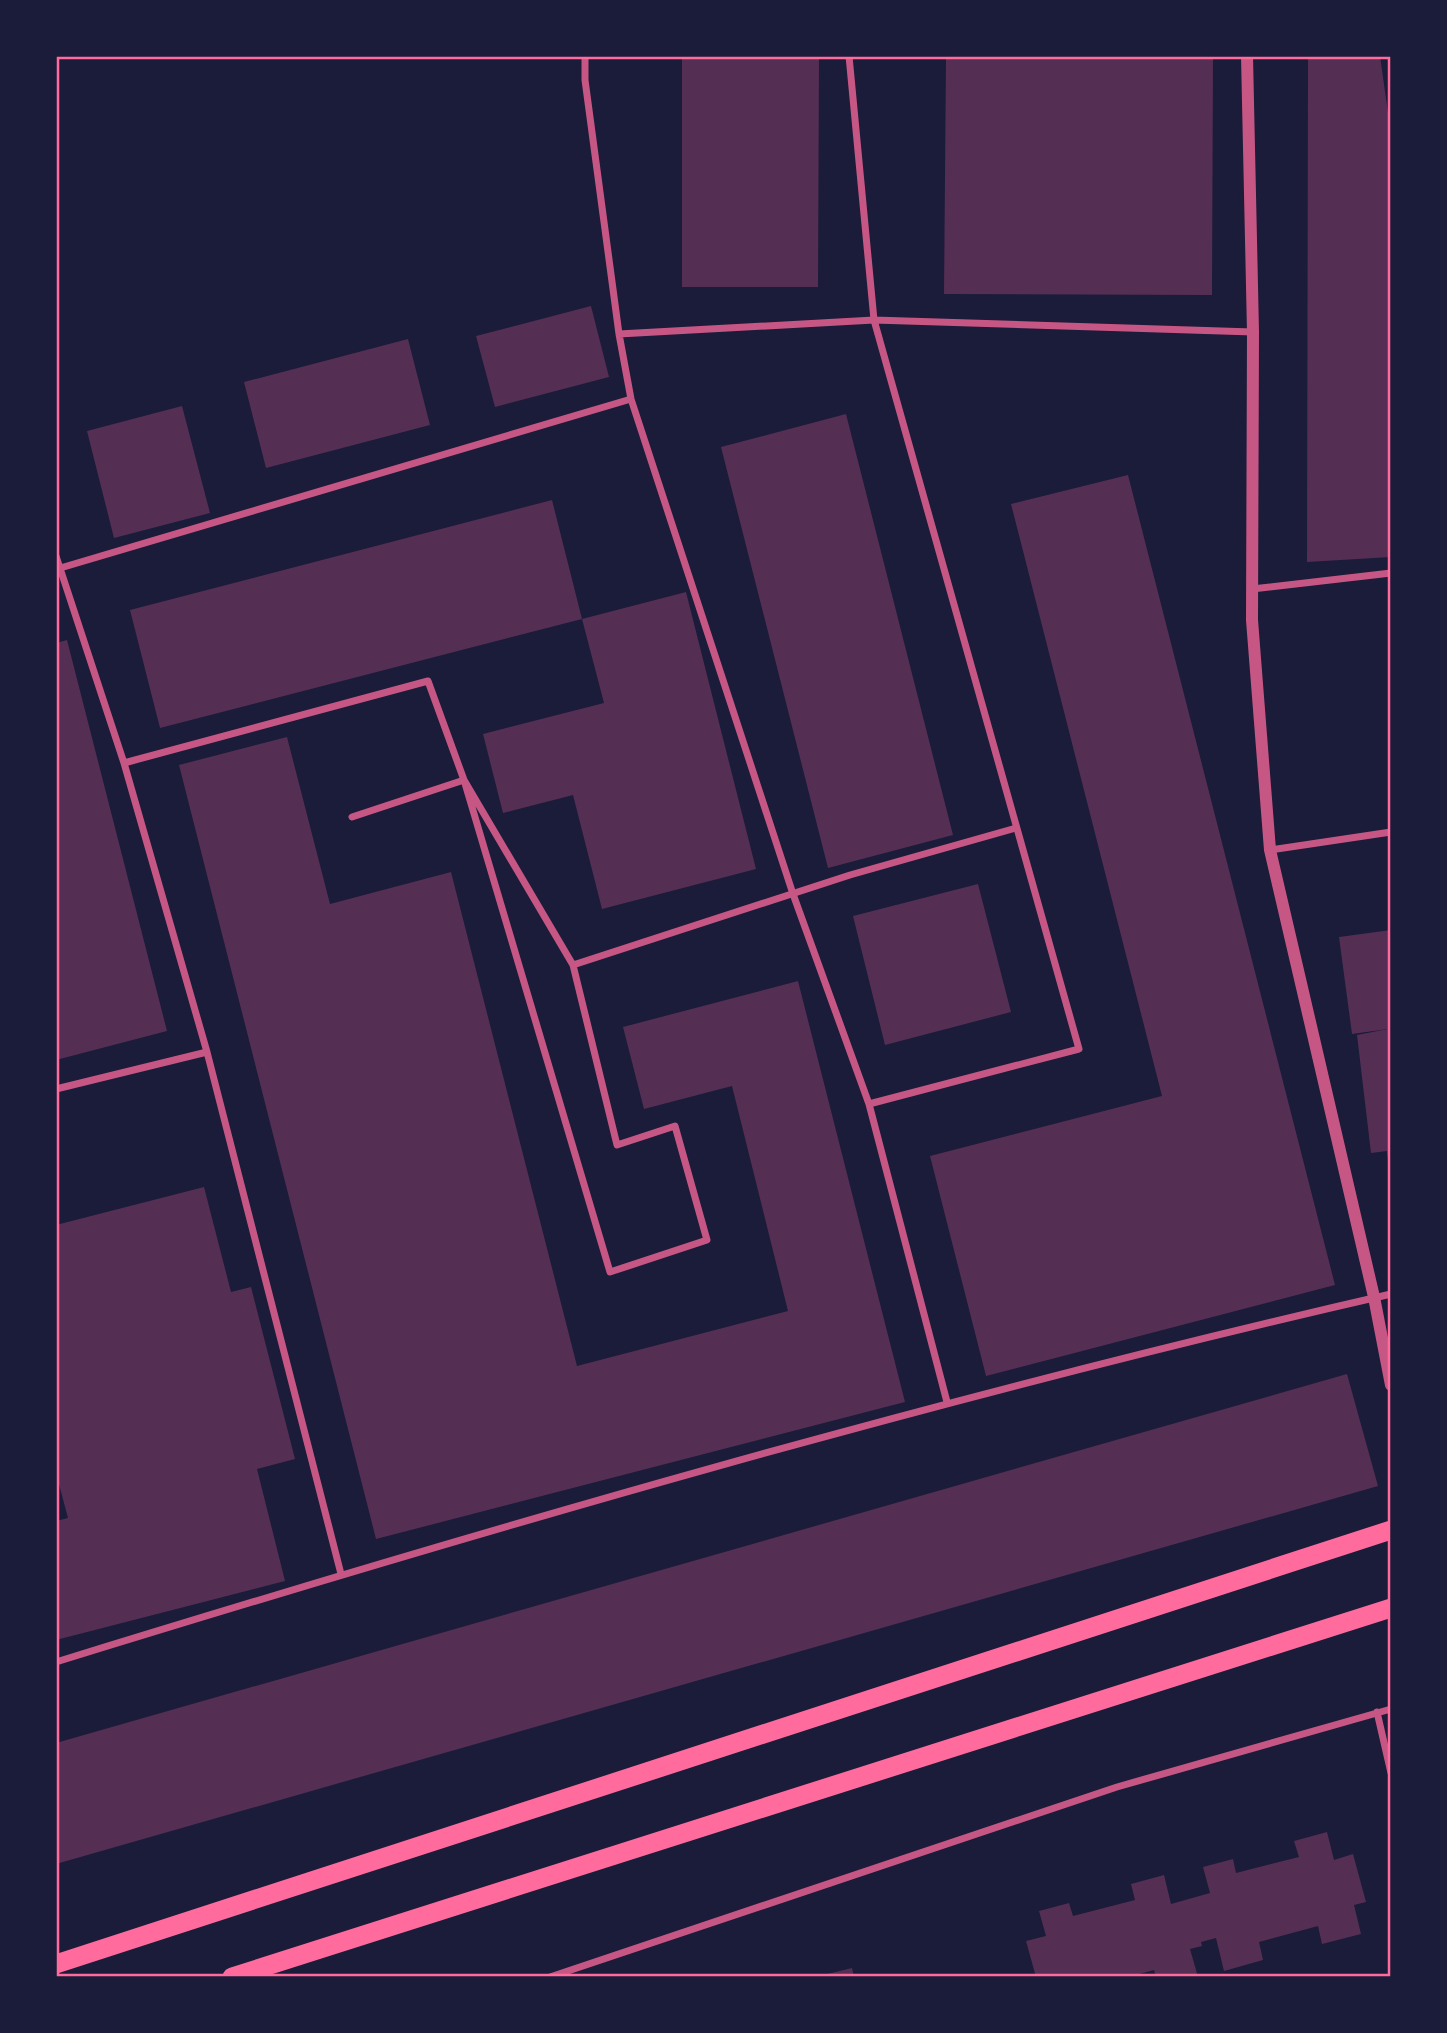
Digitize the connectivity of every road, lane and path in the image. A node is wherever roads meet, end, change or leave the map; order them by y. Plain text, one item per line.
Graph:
1 (585, 56) edge
2 (849, 56) edge
3 (1247, 56) edge
4 (874, 320) junction
5 (1253, 332) junction
6 (619, 334) junction
7 (631, 400) junction
8 (56, 556) edge
9 (58, 569) edge
10 (1391, 573) edge
11 (1252, 589) junction
12 (124, 763) junction
13 (464, 780) junction
14 (352, 817) dead end
15 (1016, 828) junction
16 (1391, 832) edge
17 (1270, 850) junction
18 (793, 894) junction
19 (573, 965) junction
20 (207, 1052) junction
21 (56, 1089) edge
22 (869, 1104) junction
23 (1391, 1294) edge
24 (1374, 1297) junction
25 (1391, 1385) edge
26 (947, 1402) junction
27 (1391, 1530) edge
28 (341, 1574) junction
29 (1391, 1608) edge
30 (56, 1662) edge
31 (1391, 1709) edge
32 (1377, 1713) junction
33 (1391, 1773) edge
34 (56, 1964) edge
35 (232, 1977) edge
36 (550, 1977) edge

1 - 6 street
2 - 4 street
3 - 5 street
4 - 5 street
4 - 6 street
4 - 15 street
5 - 11 street
6 - 7 street
7 - 9 street
7 - 18 street
8 - 9 street
9 - 12 street
10 - 11 street
11 - 17 street
12 - 13 street
12 - 20 street
13 - 14 street
13 - 19 street
13 - 19 street
15 - 18 street
15 - 22 street
16 - 17 street
17 - 24 street
18 - 19 street
18 - 22 street
20 - 21 street
20 - 28 street
22 - 26 street
23 - 24 street
24 - 25 street
24 - 26 street
26 - 28 street
27 - 34 highway
28 - 30 street
29 - 35 highway
31 - 32 street
32 - 33 street
32 - 36 street

